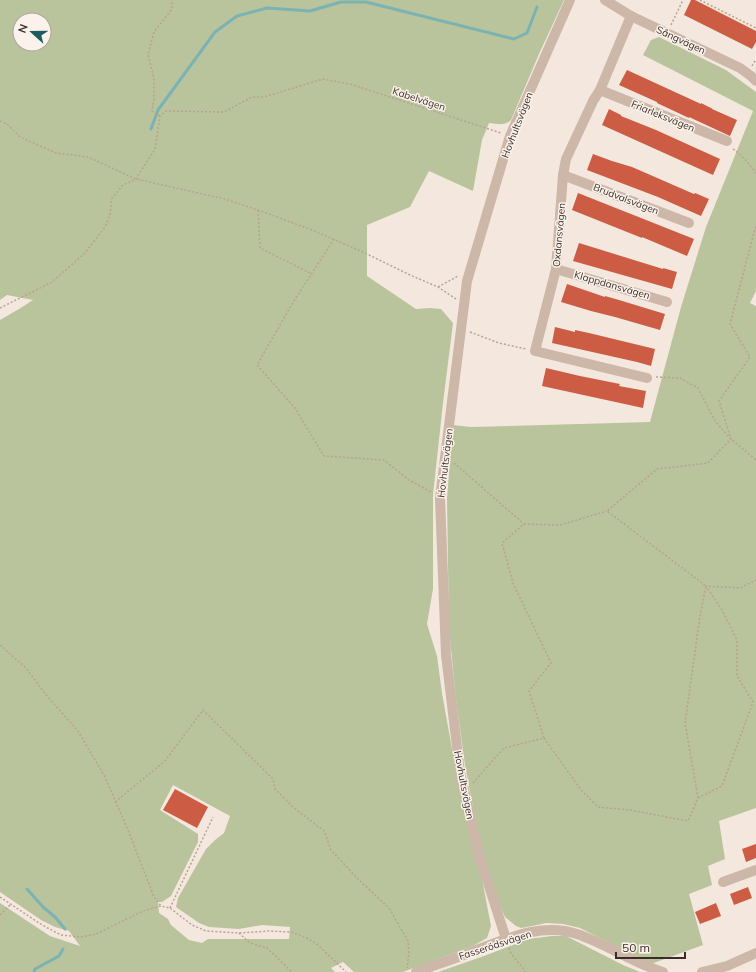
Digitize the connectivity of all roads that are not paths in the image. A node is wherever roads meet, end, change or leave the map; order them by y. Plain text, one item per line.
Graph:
1 (570, 0) edge
2 (607, 0) edge
3 (631, 16) junction
4 (756, 81) edge
5 (600, 90) junction
6 (727, 142) road end
7 (563, 175) junction
8 (689, 223) dead end
9 (556, 269) junction
10 (667, 302) dead end
11 (647, 378) road end
12 (756, 870) edge
13 (723, 882) dead end
14 (506, 939) junction
15 (756, 953) edge
16 (728, 969) edge
17 (416, 972) edge
18 (663, 972) edge
19 (702, 972) edge

1 - 14 street, Hovhultsvägen
2 - 3 street, Sångvägen
3 - 4 street, Sångvägen
3 - 5 street, Oxdansvägen
5 - 6 street, Friarleksvägen
5 - 7 street, Oxdansvägen
7 - 8 street, Brudvalsvägen
7 - 9 street, Oxdansvägen
9 - 10 street, Klappdansvägen
9 - 11 street, Oxdansvägen
12 - 13 street
14 - 17 street, Fasserödsvägen
14 - 18 street, Fasserödsvägen
15 - 16 street
16 - 19 street

